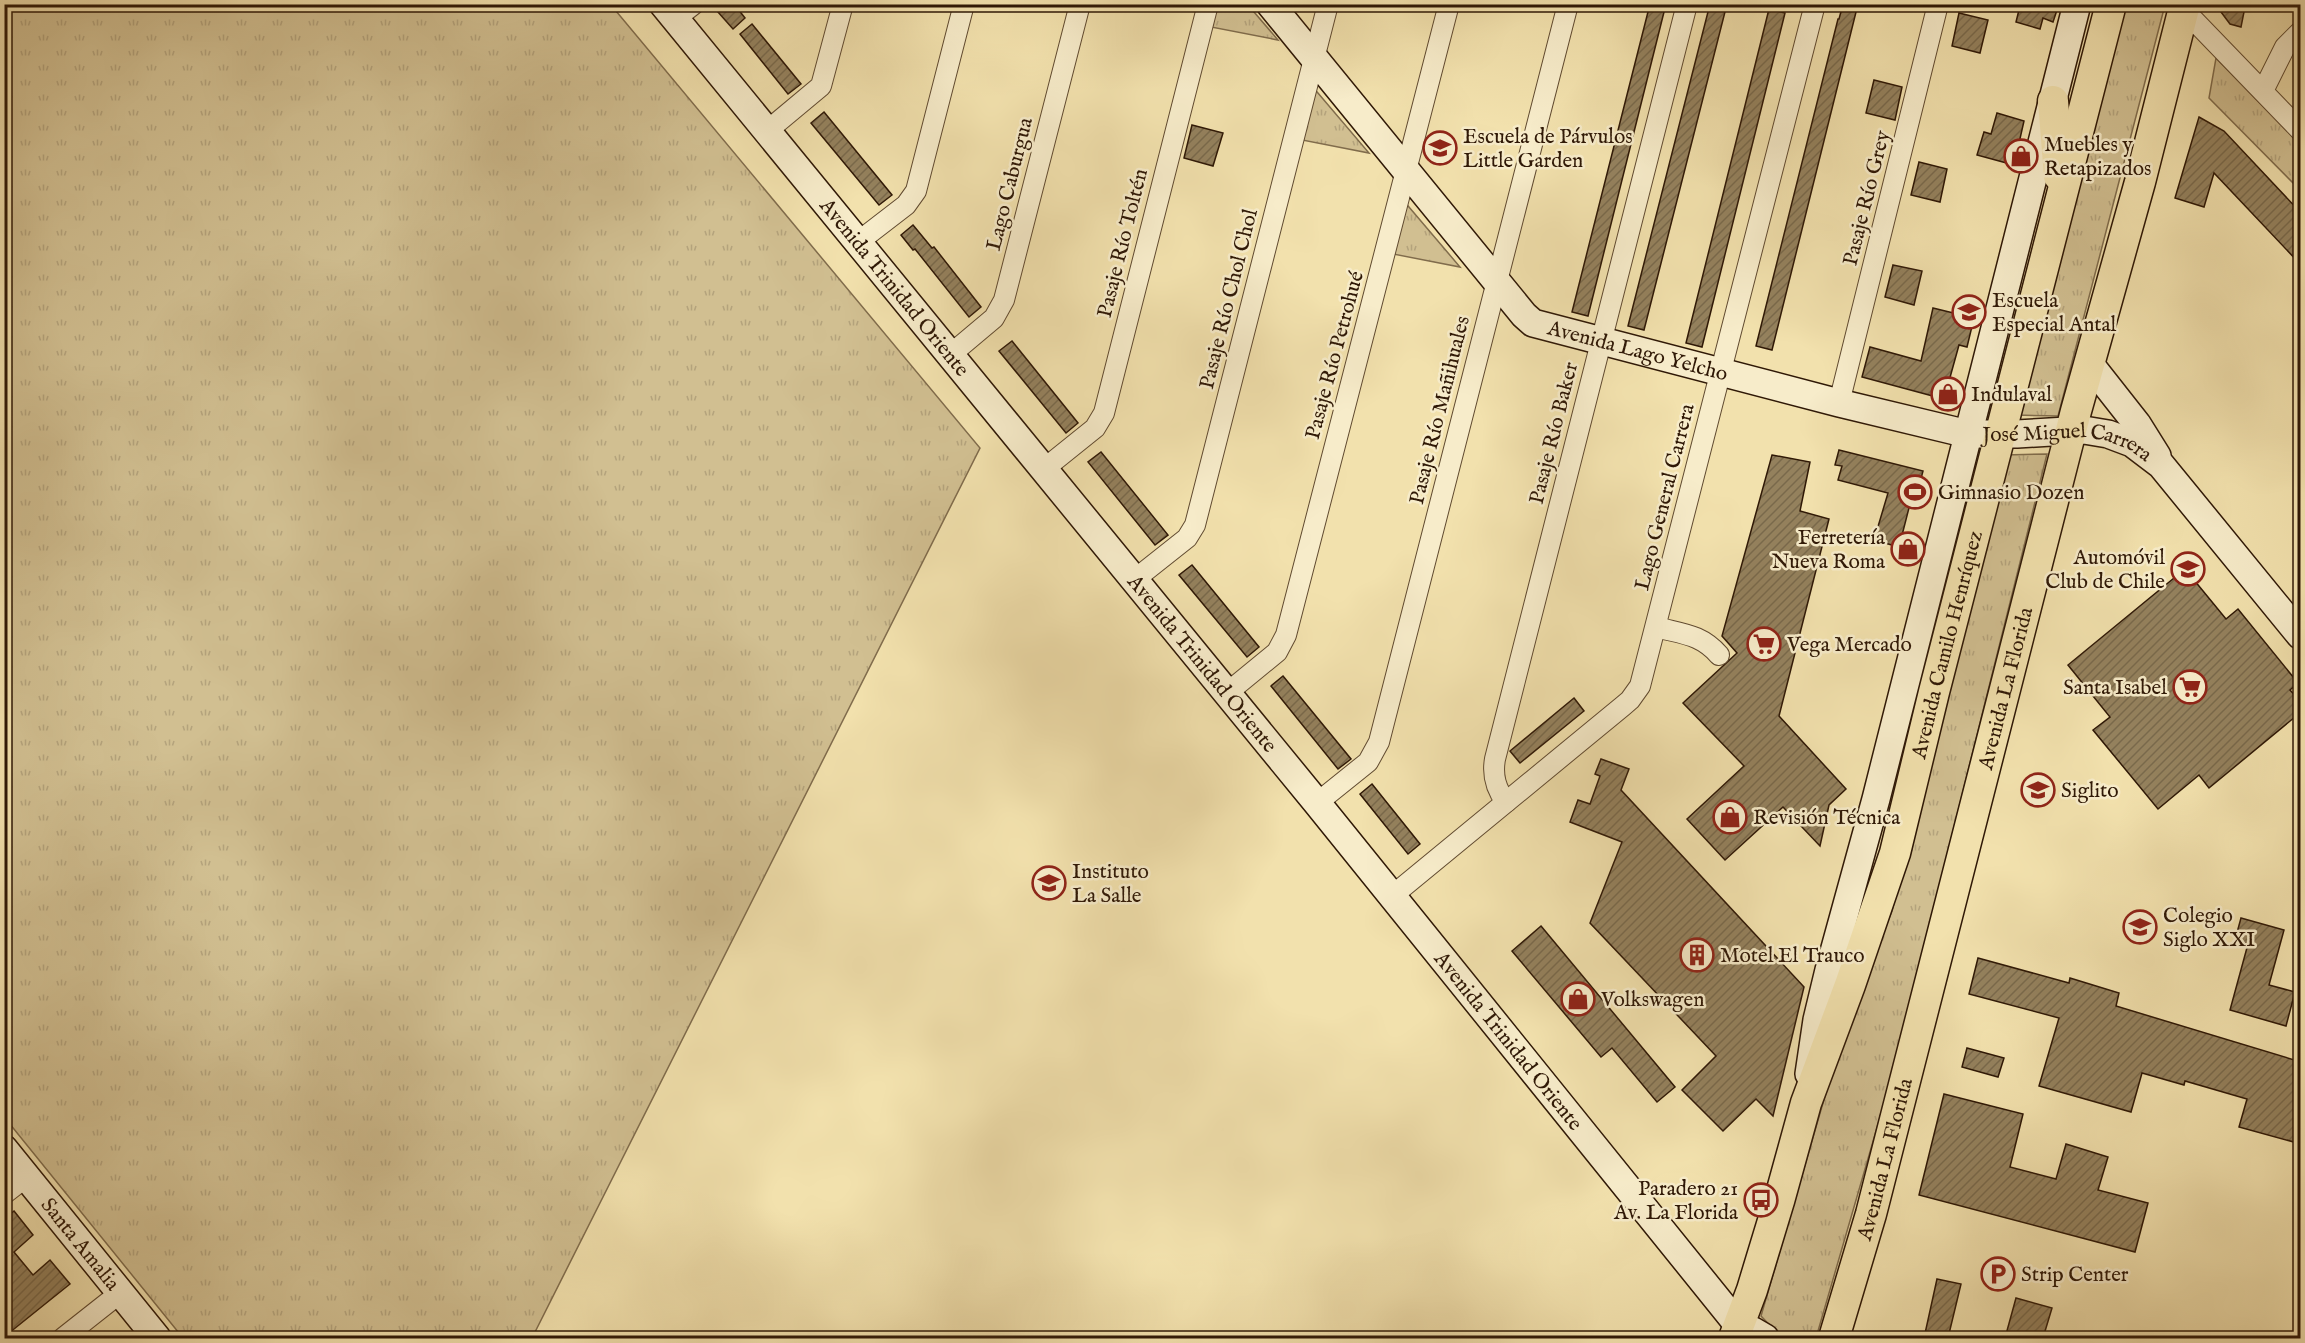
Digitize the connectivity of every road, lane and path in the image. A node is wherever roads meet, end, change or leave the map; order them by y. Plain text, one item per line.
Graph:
1 (843, 4) edge
2 (964, 4) edge
3 (1080, 4) edge
4 (1208, 4) edge
5 (1270, 4) edge
6 (1328, 4) edge
7 (1449, 4) edge
8 (1568, 4) edge
9 (1687, 4) edge
10 (1815, 4) edge
11 (1938, 4) edge
12 (2077, 4) edge
13 (2111, 4) edge
14 (2185, 8) edge
15 (677, 9) edge
16 (2301, 32) edge
17 (1314, 58) junction
18 (2263, 92) junction
19 (2052, 101) junction
20 (2301, 130) edge
21 (766, 131) junction
22 (1405, 170) junction
23 (2062, 200) junction
24 (858, 242) junction
25 (1497, 282) junction
26 (1601, 342) junction
27 (950, 355) junction
28 (2089, 363) junction
29 (1721, 373) junction
30 (1839, 403) junction
31 (2072, 430) junction
32 (2000, 433) junction
33 (1968, 434) junction
34 (2161, 465) junction
35 (1044, 470) junction
36 (1134, 580) junction
37 (1656, 627) junction
38 (2301, 635) edge
39 (1719, 655) dead end
40 (1227, 693) junction
41 (1506, 802) junction
42 (1317, 803) junction
43 (1392, 896) junction
44 (1806, 1103) junction
45 (4, 1149) edge
46 (27, 1176) junction
47 (4, 1194) edge
48 (120, 1293) junction
49 (1745, 1335) edge
50 (63, 1338) edge
51 (157, 1338) edge
52 (1834, 1338) edge

1 - 21 street
2 - 24 street
3 - 27 street, Lago Caburgua
4 - 35 street, Pasaje Río Toltén
5 - 17 street, Avenida Lago Yelcho
6 - 17 street, Pasaje Río Chol Chol
7 - 22 street, Pasaje Río Petrohué
8 - 25 street, Pasaje Río Mañihuales
9 - 26 street, Pasaje Río Baker
10 - 29 street, Lago General Carrera
11 - 30 street, Pasaje Río Grey
12 - 19 street, Avenida Camilo Henríquez
13 - 23 main road, Avenida Camilo Henríquez
14 - 18 street
14 - 28 main road, Avenida La Florida
15 - 21 street, Avenida Trinidad Oriente
16 - 18 street
17 - 22 street, Avenida Lago Yelcho
17 - 36 street, Pasaje Río Chol Chol
18 - 20 street
19 - 23 main road
19 - 33 street, Avenida Camilo Henríquez
21 - 24 street, Avenida Trinidad Oriente
22 - 25 street, Avenida Lago Yelcho
22 - 40 street, Pasaje Río Petrohué
23 - 32 main road, Avenida Camilo Henríquez
24 - 27 street, Avenida Trinidad Oriente
25 - 26 street, Avenida Lago Yelcho
25 - 42 street, Pasaje Río Mañihuales
26 - 29 street, Avenida Lago Yelcho
26 - 41 street, Pasaje Río Baker
27 - 35 street, Avenida Trinidad Oriente
28 - 31 main road, Avenida La Florida
28 - 34 street, José Miguel Carrera
29 - 30 street, Avenida Lago Yelcho
29 - 37 street, Lago General Carrera
30 - 33 street, Avenida Lago Yelcho
31 - 32 street, José Miguel Carrera
31 - 34 street, José Miguel Carrera
31 - 52 main road, Avenida La Florida
32 - 33 street, José Miguel Carrera
32 - 44 main road, Avenida Camilo Henríquez
33 - 44 street, Avenida Camilo Henríquez
34 - 38 street, José Miguel Carrera
35 - 36 street, Avenida Trinidad Oriente
36 - 40 street, Avenida Trinidad Oriente
37 - 39 street
37 - 41 street, Lago General Carrera
40 - 42 street, Avenida Trinidad Oriente
41 - 43 street, Lago General Carrera
42 - 43 street, Avenida Trinidad Oriente
43 - 49 street, Avenida Trinidad Oriente
44 - 49 main road, Avenida Camilo Henríquez
45 - 46 street, Santa Amalia
46 - 47 street
46 - 48 street, Santa Amalia
48 - 50 street
48 - 51 street, Santa Amalia

